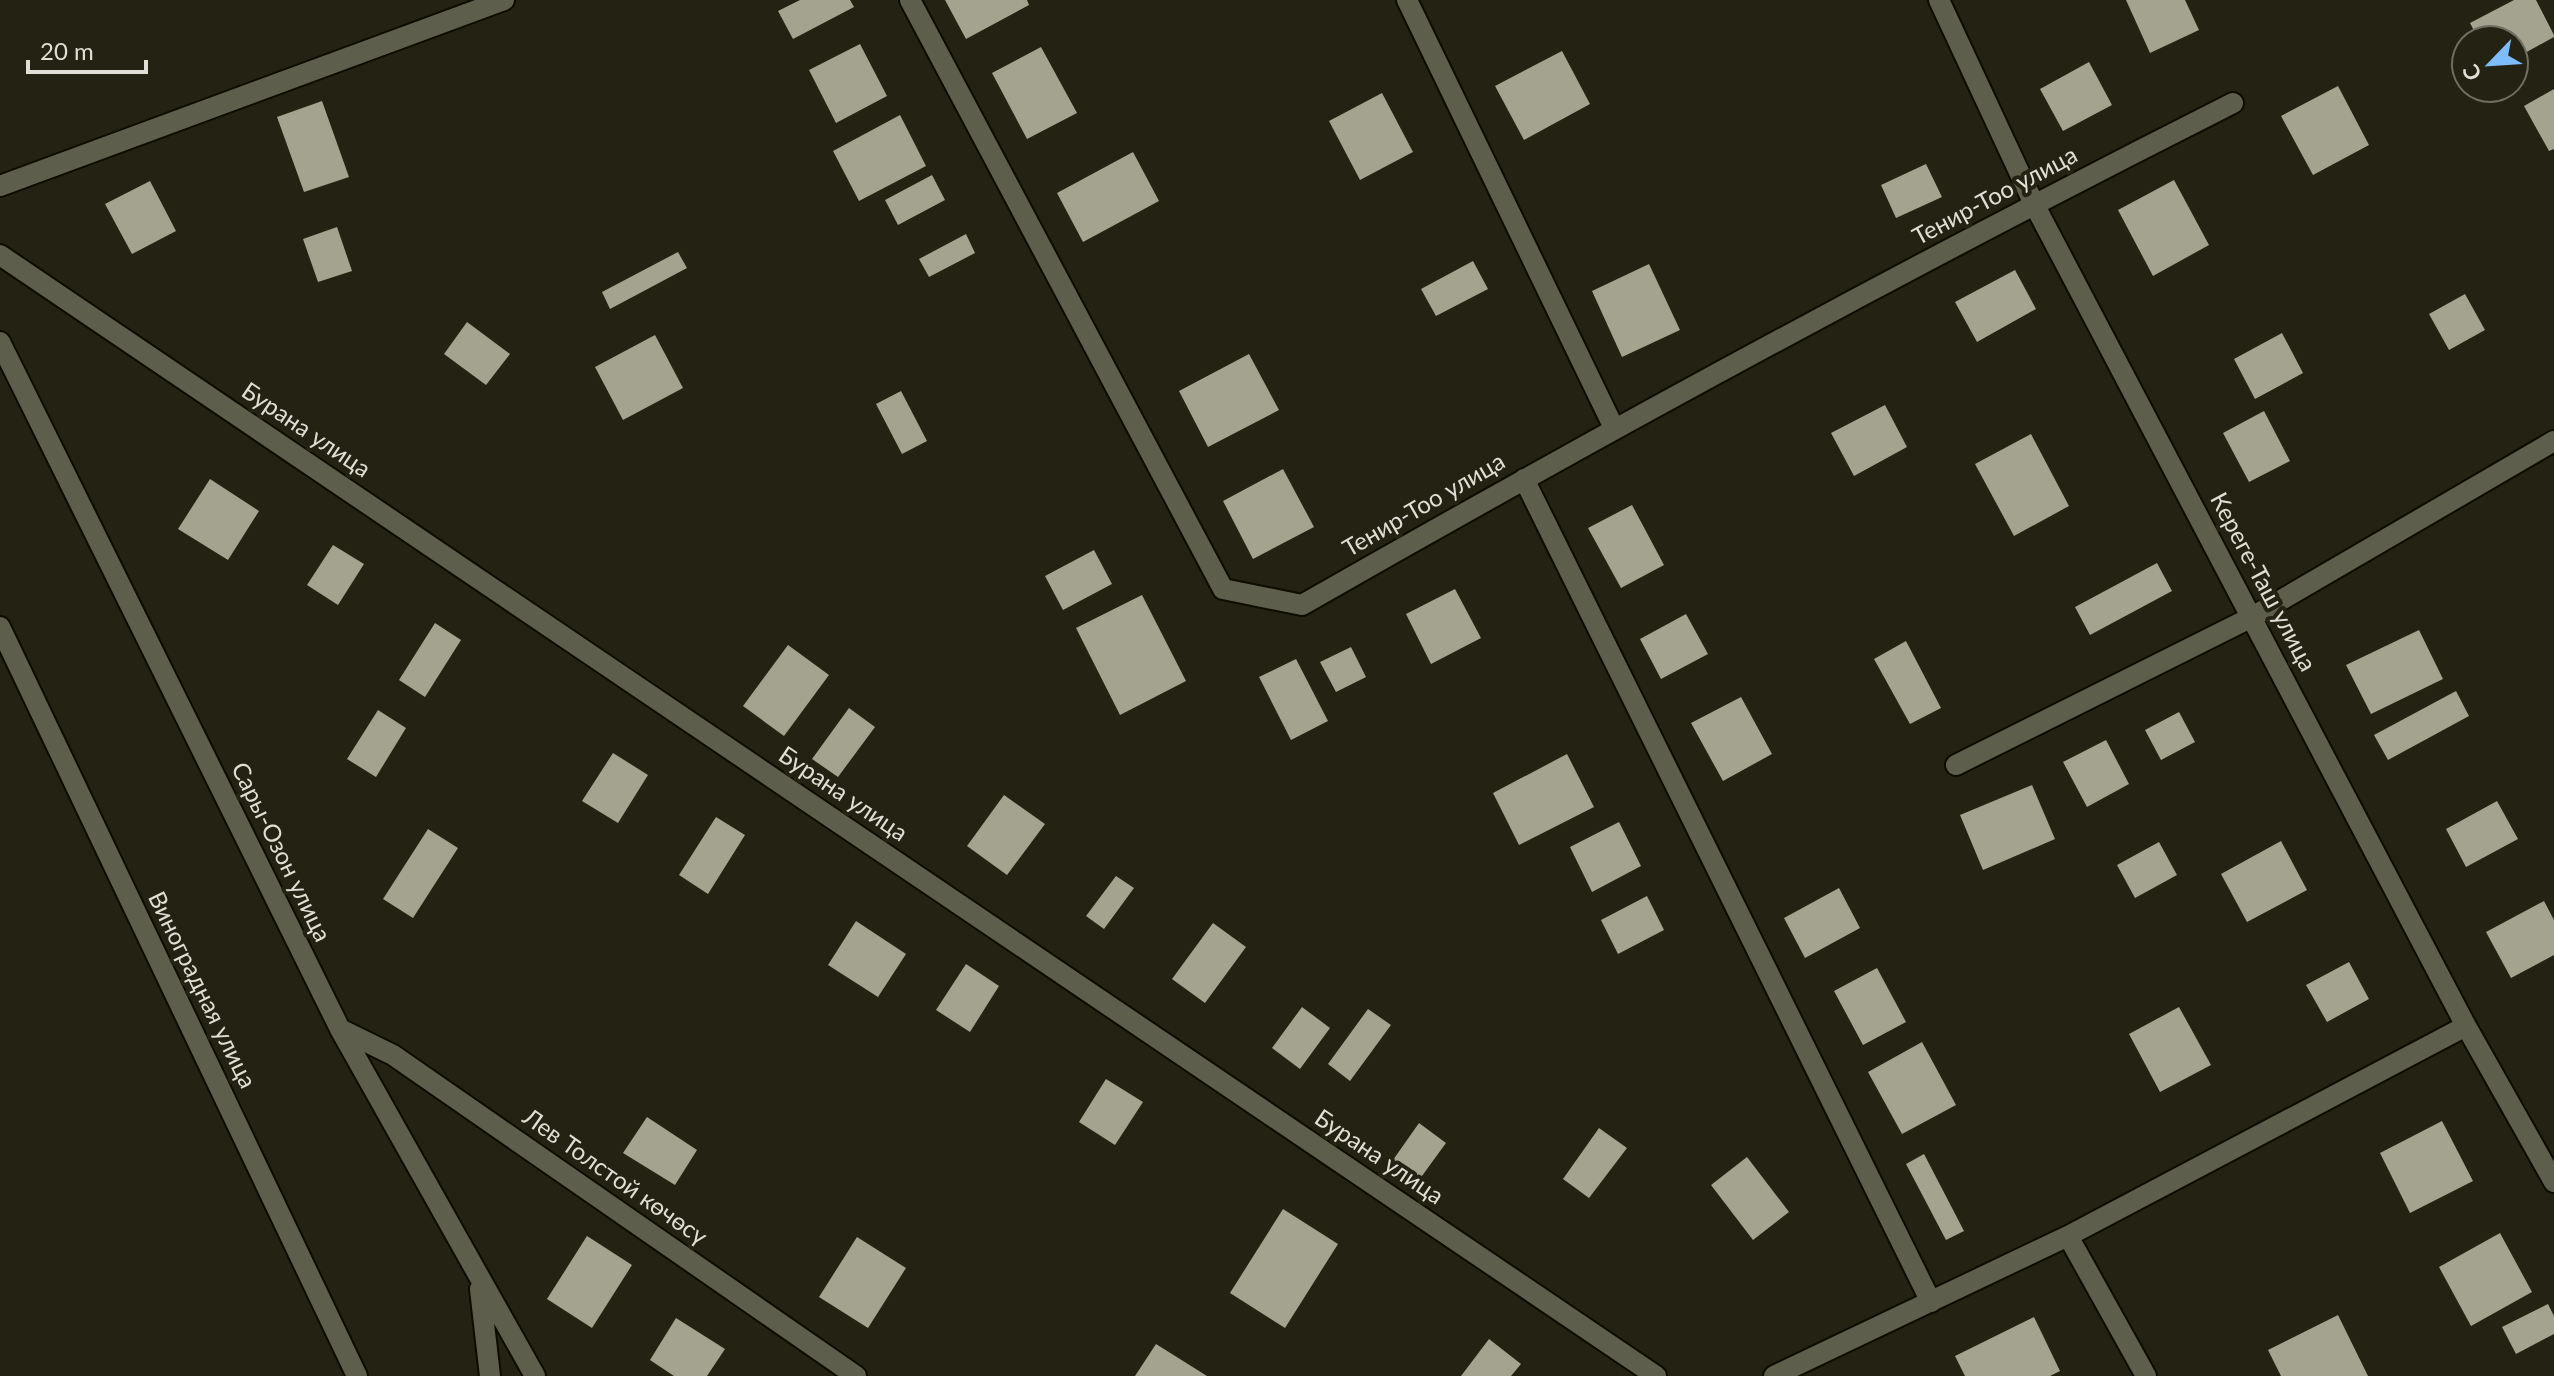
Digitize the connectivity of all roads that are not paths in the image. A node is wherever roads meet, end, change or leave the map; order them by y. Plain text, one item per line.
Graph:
1 (504, 0) edge
2 (910, 0) edge
3 (1407, 0) edge
4 (1939, 0) edge
5 (2233, 103) dead end
6 (0, 186) edge
7 (2034, 204) junction
8 (0, 255) edge
9 (0, 342) edge
10 (1614, 428) junction
11 (2554, 441) edge
12 (1524, 479) junction
13 (2252, 617) junction
14 (0, 627) edge
15 (1956, 765) dead end
16 (2466, 1026) junction
17 (340, 1029) junction
18 (2554, 1182) edge
19 (2068, 1236) junction
20 (479, 1277) junction
21 (1931, 1302) junction
22 (357, 1376) edge
23 (490, 1376) edge
24 (535, 1376) edge
25 (856, 1376) edge
26 (1656, 1376) edge
27 (1774, 1376) edge
28 (2146, 1376) edge

1 - 6 street
2 - 12 street, Тенир-Тоо улица
3 - 10 street
4 - 7 street, Кереге-Таш улица
5 - 7 street, Тенир-Тоо улица
7 - 10 street, Тенир-Тоо улица
7 - 13 street, Кереге-Таш улица
8 - 26 street, Бурана улица
9 - 17 street, Сары-Озон улица
10 - 12 street, Тенир-Тоо улица
11 - 13 street
12 - 21 street
13 - 15 street
13 - 16 street, Кереге-Таш улица
14 - 22 street, Виноградная улица
16 - 18 street, Кереге-Таш улица
16 - 19 street
17 - 20 street, Сары-Озон улица
17 - 25 street, Лев Толстой көчөсү
19 - 21 street
19 - 28 street
20 - 23 street
20 - 24 street, Сары-Озон улица
21 - 27 street

